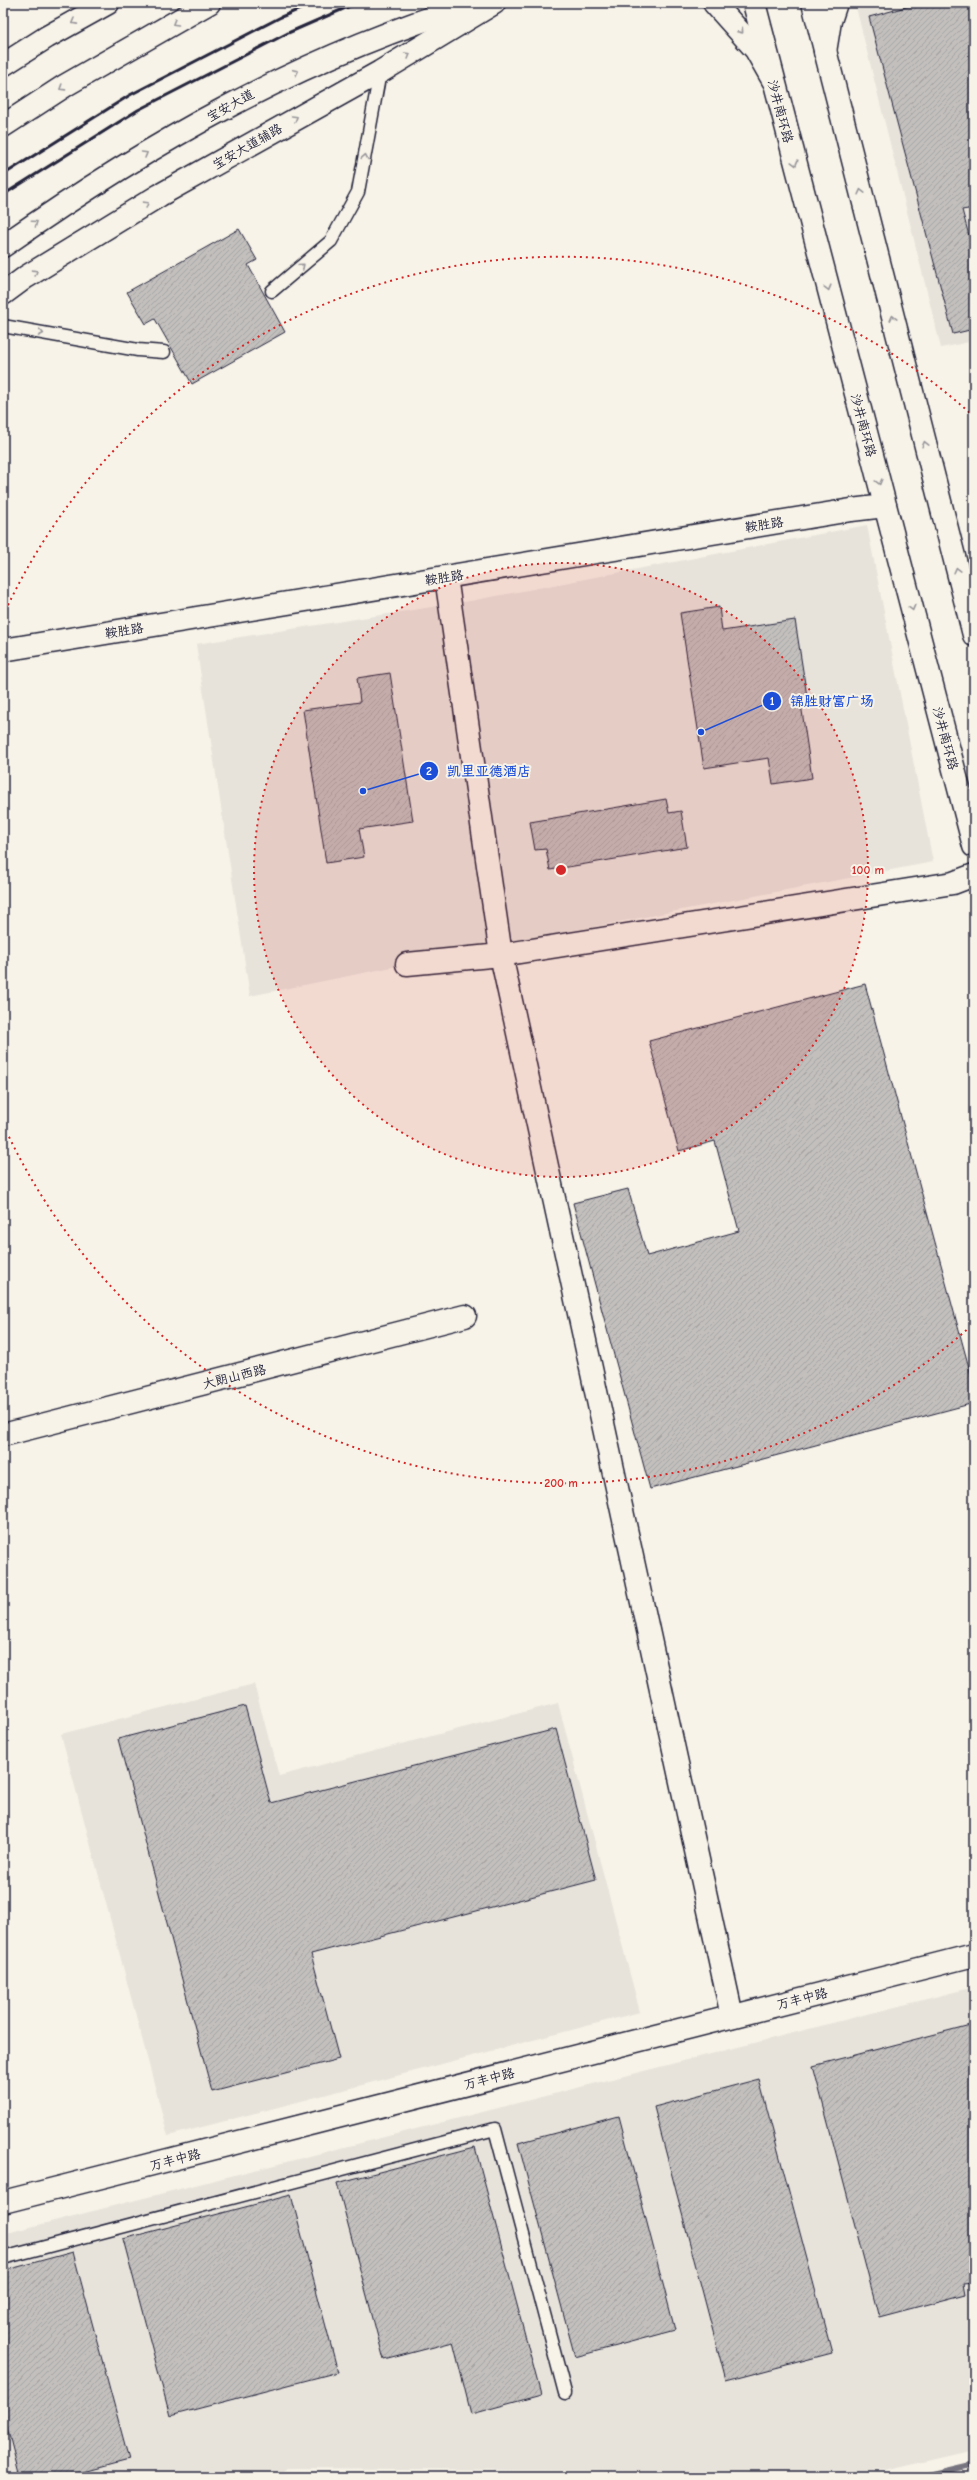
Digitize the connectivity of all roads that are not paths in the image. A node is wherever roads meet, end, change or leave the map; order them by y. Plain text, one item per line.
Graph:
1 (108, 3) edge
2 (209, 3) edge
3 (477, 3) edge
4 (494, 3) edge
5 (714, 3) edge
6 (754, 3) edge
7 (813, 3) edge
8 (836, 3) edge
9 (825, 52) junction
10 (3, 65) edge
11 (380, 72) junction
12 (773, 80) junction
13 (3, 126) edge
14 (3, 246) edge
15 (272, 291) dead end
16 (3, 294) edge
17 (3, 326) edge
18 (164, 352) dead end
19 (885, 506) junction
20 (446, 577) junction
21 (971, 612) edge
22 (974, 635) edge
23 (3, 650) edge
24 (974, 846) edge
25 (974, 876) edge
26 (500, 955) junction
27 (407, 964) dead end
28 (465, 1316) dead end
29 (3, 1435) edge
30 (974, 1955) edge
31 (732, 2016) junction
32 (3, 2202) edge
33 (3, 2258) edge
34 (565, 2393) dead end

1 -> 10 street
2 -> 13 street
14 -> 3 street, 宝安大道
11 -> 4 street, 宝安大道辅路
5 -> 12 street
6 - 12 street, 沙井南环路
7 - 9 street
8 - 9 street
21 -> 9 street
15 -> 11 lane
16 -> 11 street, 宝安大道辅路
12 -> 19 street, 沙井南环路
17 -> 18 lane
19 - 20 street, 鞍胜路
19 -> 24 street, 沙井南环路
20 - 23 street, 鞍胜路
20 - 26 street
21 - 22 street
25 - 26 street
26 - 27 street
26 - 31 street
28 - 29 street, 大朗山西路
30 - 31 street, 万丰中路
31 - 32 street, 万丰中路
33 - 34 lane

